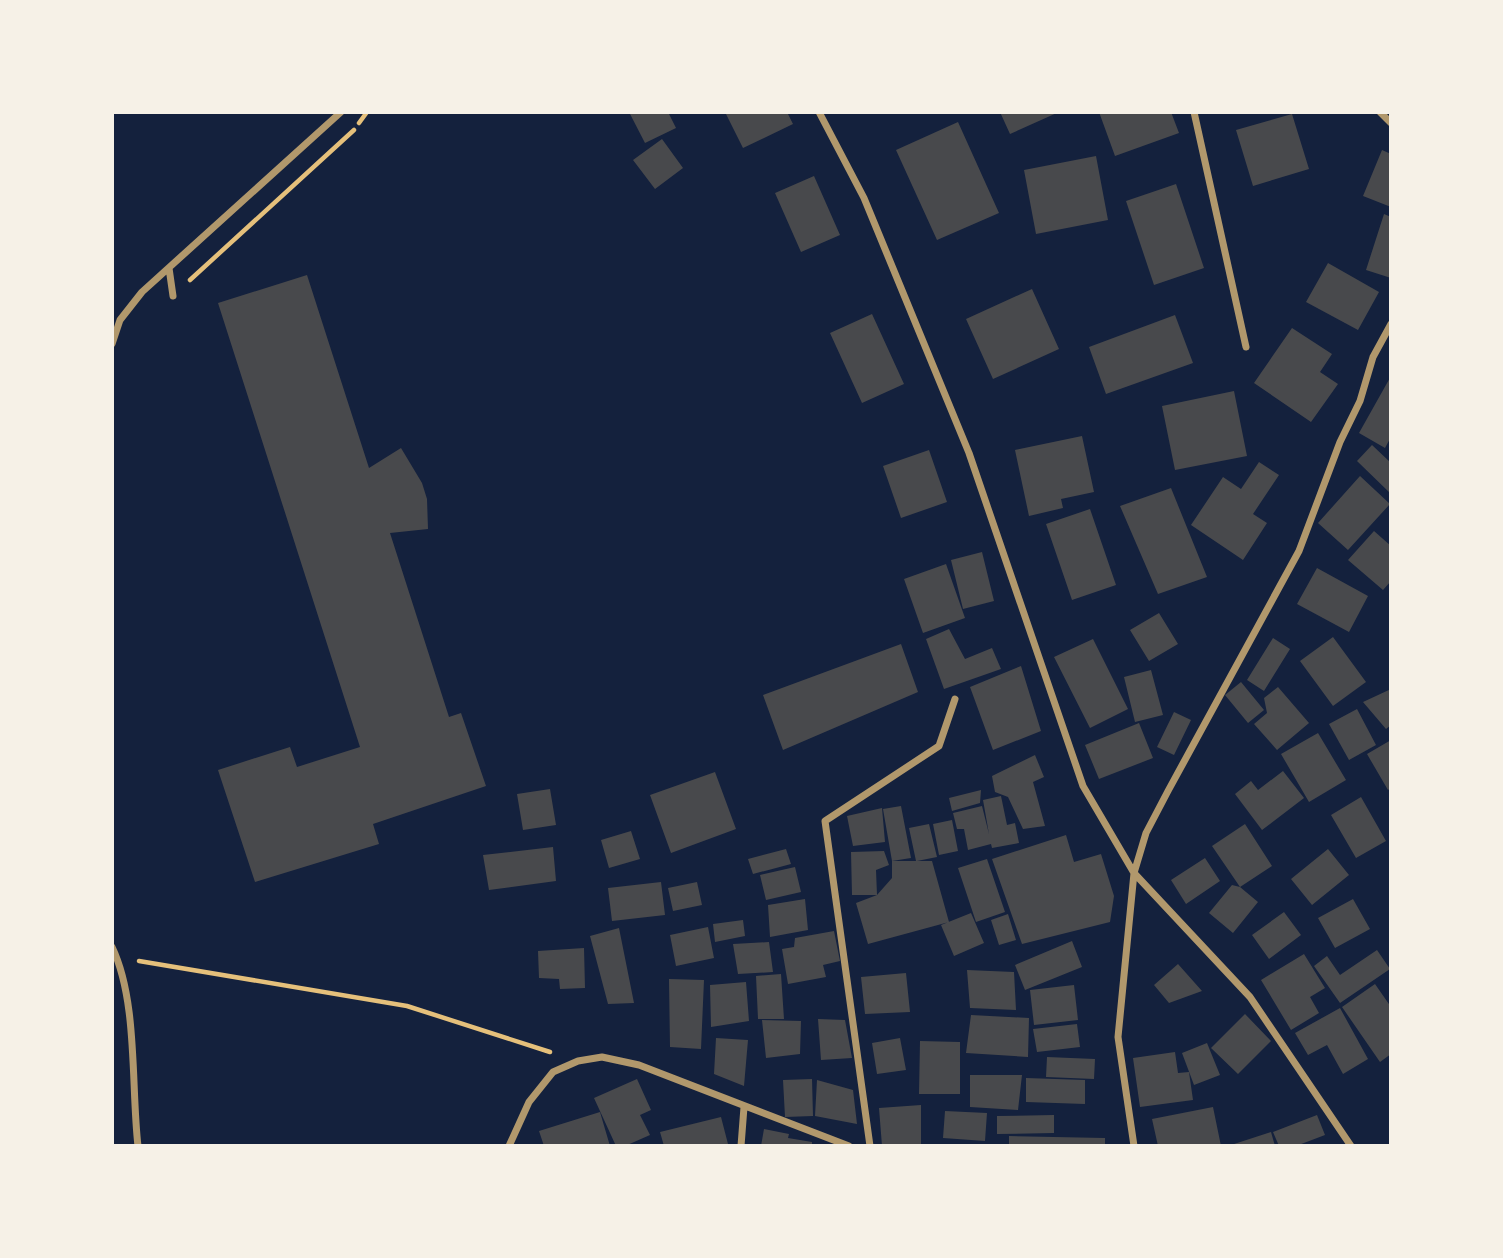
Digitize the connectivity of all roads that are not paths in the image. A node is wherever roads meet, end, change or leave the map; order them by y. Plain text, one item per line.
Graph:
1 (341, 112) edge
2 (819, 112) edge
3 (1194, 112) edge
4 (1380, 112) edge
5 (1391, 123) edge
6 (169, 268) junction
7 (173, 296) road end
8 (116, 320) edge
9 (1391, 324) edge
10 (112, 344) edge
11 (1246, 347) dead end
12 (955, 699) dead end
13 (1134, 873) junction
14 (112, 947) edge
15 (744, 1107) junction
16 (138, 1146) edge
17 (509, 1146) edge
18 (741, 1146) edge
19 (849, 1146) edge
20 (870, 1146) edge
21 (1134, 1146) edge
22 (1352, 1146) edge

1 - 6 street
2 - 13 street
3 - 11 street
4 - 5 street
6 - 7 street
6 - 8 street
8 - 10 street
9 - 13 street
12 - 20 street
13 - 21 street
13 - 22 street
14 - 16 street
15 - 17 street
15 - 18 street
15 - 19 street

